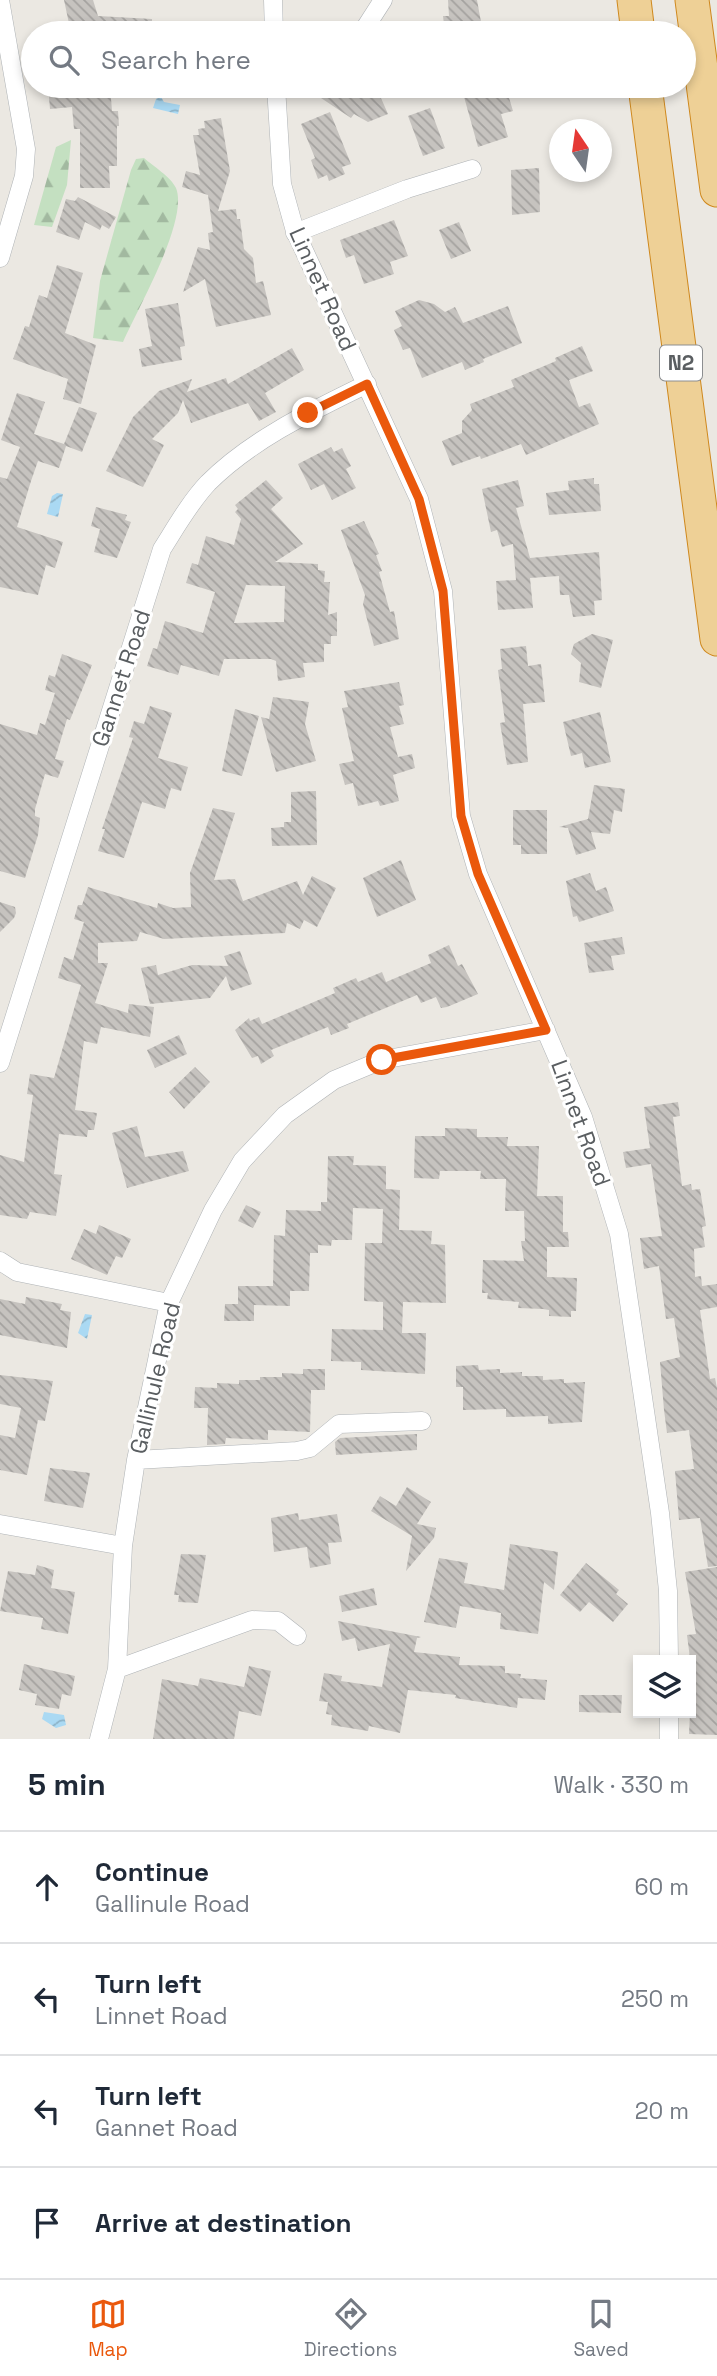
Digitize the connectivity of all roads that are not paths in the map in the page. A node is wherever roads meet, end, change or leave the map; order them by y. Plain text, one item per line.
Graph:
1 (0, 0) edge
2 (273, 0) edge
3 (383, 0) edge
4 (634, 0) edge
5 (692, 0) edge
6 (274, 21) edge
7 (370, 21) edge
8 (637, 21) edge
9 (695, 21) edge
10 (696, 30) edge
11 (277, 98) edge
12 (647, 98) edge
13 (472, 169) dead end
14 (717, 190) edge
15 (295, 233) junction
16 (0, 258) edge
17 (367, 384) junction
18 (717, 639) edge
19 (546, 1030) junction
20 (0, 1063) edge
21 (0, 1261) edge
22 (169, 1303) junction
23 (422, 1421) dead end
24 (136, 1460) junction
25 (0, 1524) edge
26 (123, 1546) junction
27 (297, 1636) dead end
28 (669, 1655) edge
29 (117, 1669) junction
30 (669, 1718) edge
31 (99, 1739) edge
32 (669, 1739) edge

1 - 16 street
2 - 6 street
3 - 7 street
4 - 8 highway
5 - 9 highway
10 - 14 highway
11 - 15 street, Linnet Road
12 - 18 highway, N2
13 - 15 street
15 - 17 street, Linnet Road
17 - 19 street, Linnet Road
17 - 20 street, Gannet Road
19 - 22 street, Gallinule Road
19 - 28 street, Linnet Road
21 - 22 street
22 - 24 street, Gallinule Road
23 - 24 street
24 - 26 street, Gallinule Road
25 - 26 street
26 - 29 street, Gallinule Road
27 - 29 street
29 - 31 street, Gallinule Road
30 - 32 street

